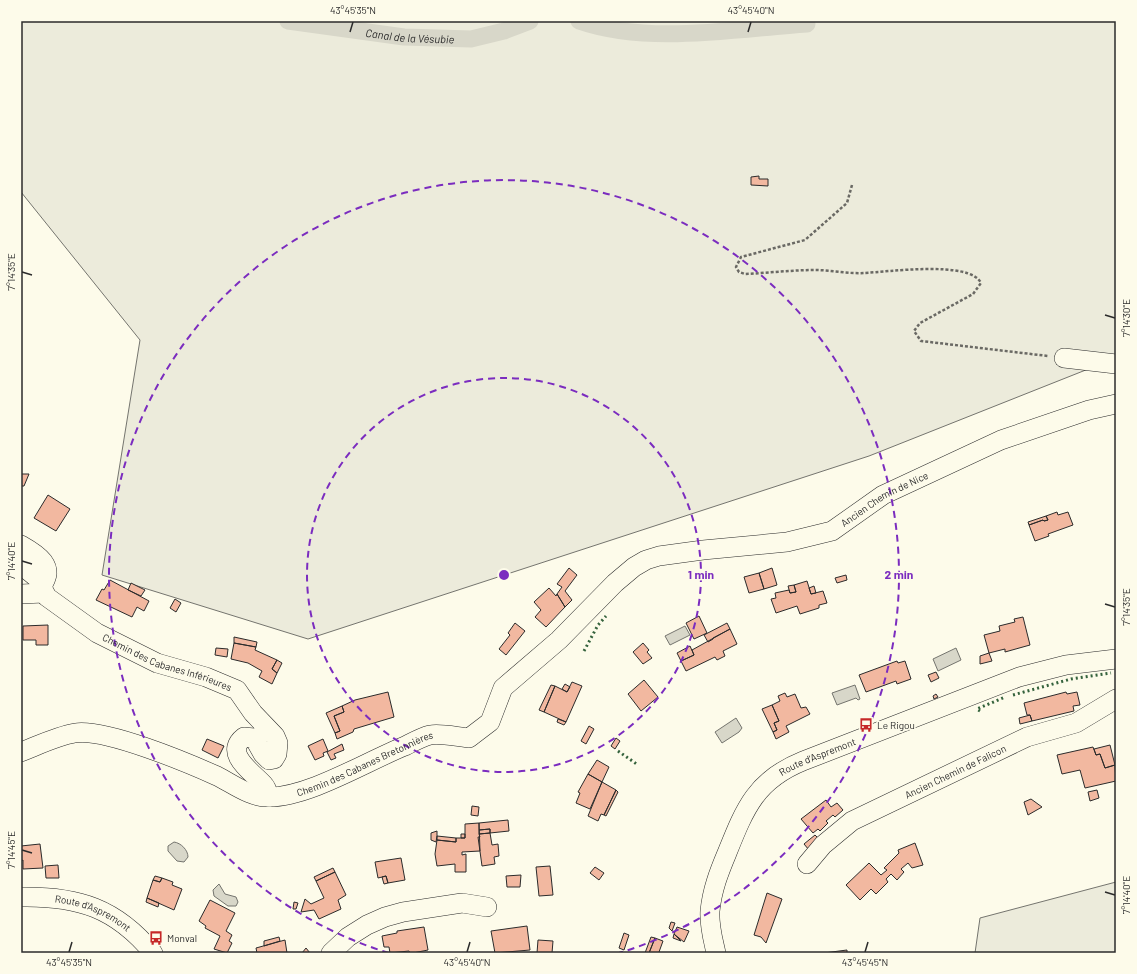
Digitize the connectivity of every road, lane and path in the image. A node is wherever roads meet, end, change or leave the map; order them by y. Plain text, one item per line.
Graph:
1 (852, 185) dead end
2 (1064, 358) joint
3 (1116, 364) edge
4 (1116, 404) edge
5 (21, 545) edge
6 (646, 560) joint
7 (21, 565) edge
8 (43, 590) junction
9 (21, 594) edge
10 (1116, 659) edge
11 (1116, 699) edge
12 (21, 752) edge
13 (269, 797) junction
14 (807, 864) dead end
15 (21, 897) edge
16 (487, 907) dead end
17 (153, 953) edge
18 (331, 953) edge
19 (716, 953) edge

1 - 2 path
2 - 3 street
4 - 6 street, Ancien Chemin de Nice
5 - 8 street
6 - 13 street, Chemin des Cabanes Bretonnières
7 - 8 street, Chemin des Cabanes Inférieures
8 - 9 street
8 - 13 street, Chemin des Cabanes Inférieures
10 - 19 street, Route d'Aspremont
11 - 14 street, Ancien Chemin de Falicon
12 - 13 street, Chemin des Cabanes Bretonnières
15 - 17 street, Route d'Aspremont
16 - 18 street

